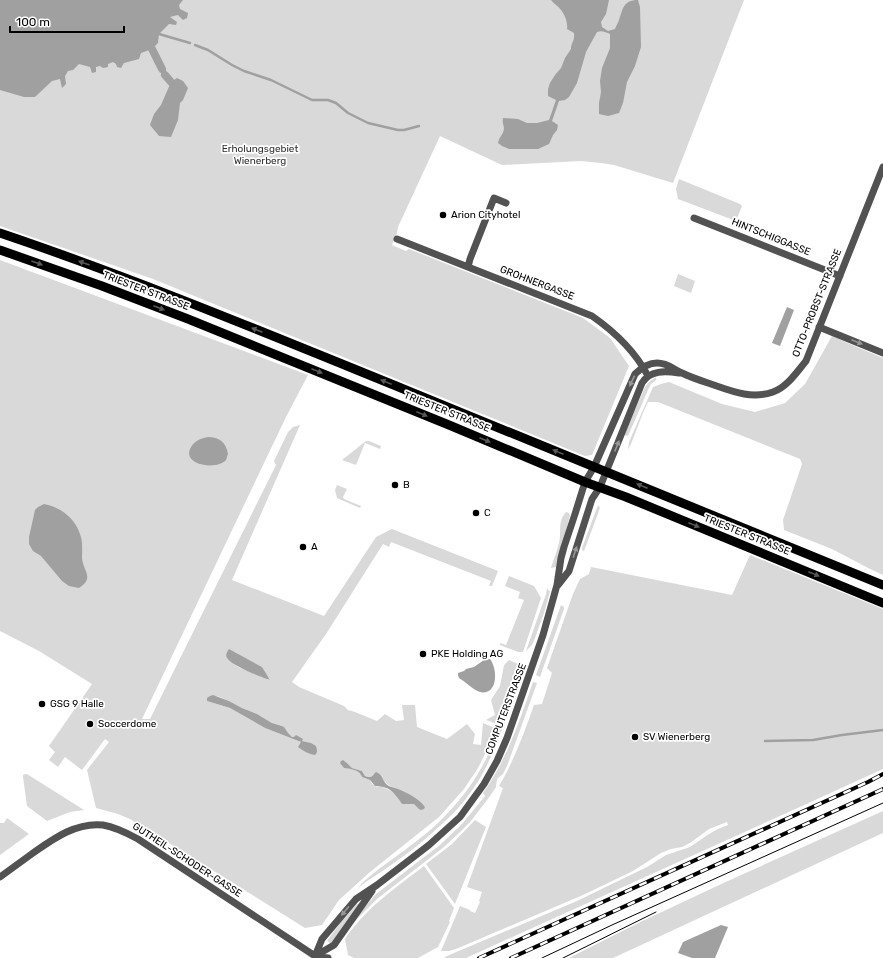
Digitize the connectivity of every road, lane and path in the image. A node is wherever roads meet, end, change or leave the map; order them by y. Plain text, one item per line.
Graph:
1 (883, 167) edge
2 (506, 203) dead end
3 (694, 218) dead end
4 (0, 233) edge
5 (397, 239) dead end
6 (0, 250) edge
7 (468, 267) junction
8 (840, 276) junction
9 (819, 327) junction
10 (883, 353) edge
11 (643, 367) junction
12 (682, 373) junction
13 (648, 376) junction
14 (594, 467) junction
15 (606, 472) junction
16 (585, 482) junction
17 (600, 487) junction
18 (883, 585) edge
19 (557, 586) junction
20 (883, 603) edge
21 (0, 877) edge
22 (375, 886) junction
23 (316, 957) edge
24 (328, 958) edge

1 - 8 street, OTTO-PROBST-STRASSE
2 - 7 street
3 - 8 street, HINTSCHIGGASSE
14 -> 4 main road, TRIESTER STRASSE
5 - 7 street, GROHNERGASSE
6 -> 16 main road, TRIESTER STRASSE
7 - 11 street, GROHNERGASSE
8 - 9 street, OTTO-PROBST-STRASSE
9 -> 10 street
9 - 12 street, OTTO-PROBST-STRASSE
11 - 12 street, OTTO-PROBST-STRASSE
11 - 13 street, GROHNERGASSE
11 -> 14 street
12 - 13 street, OTTO-PROBST-STRASSE
15 -> 13 street
14 - 15 main road, TRIESTER STRASSE
14 - 16 street, COMPUTERSTRASSE
15 - 17 street, COMPUTERSTRASSE
18 -> 15 main road, TRIESTER STRASSE
16 - 17 main road, TRIESTER STRASSE
16 - 19 street, COMPUTERSTRASSE
19 -> 17 street, COMPUTERSTRASSE
17 -> 20 main road, TRIESTER STRASSE
19 - 22 street, COMPUTERSTRASSE
21 - 23 street, GUTHEIL-SCHODER-GASSE
22 - 23 street, COMPUTERSTRASSE
22 -> 23 street, COMPUTERSTRASSE
23 - 24 street, GUTHEIL-SCHODER-GASSE

